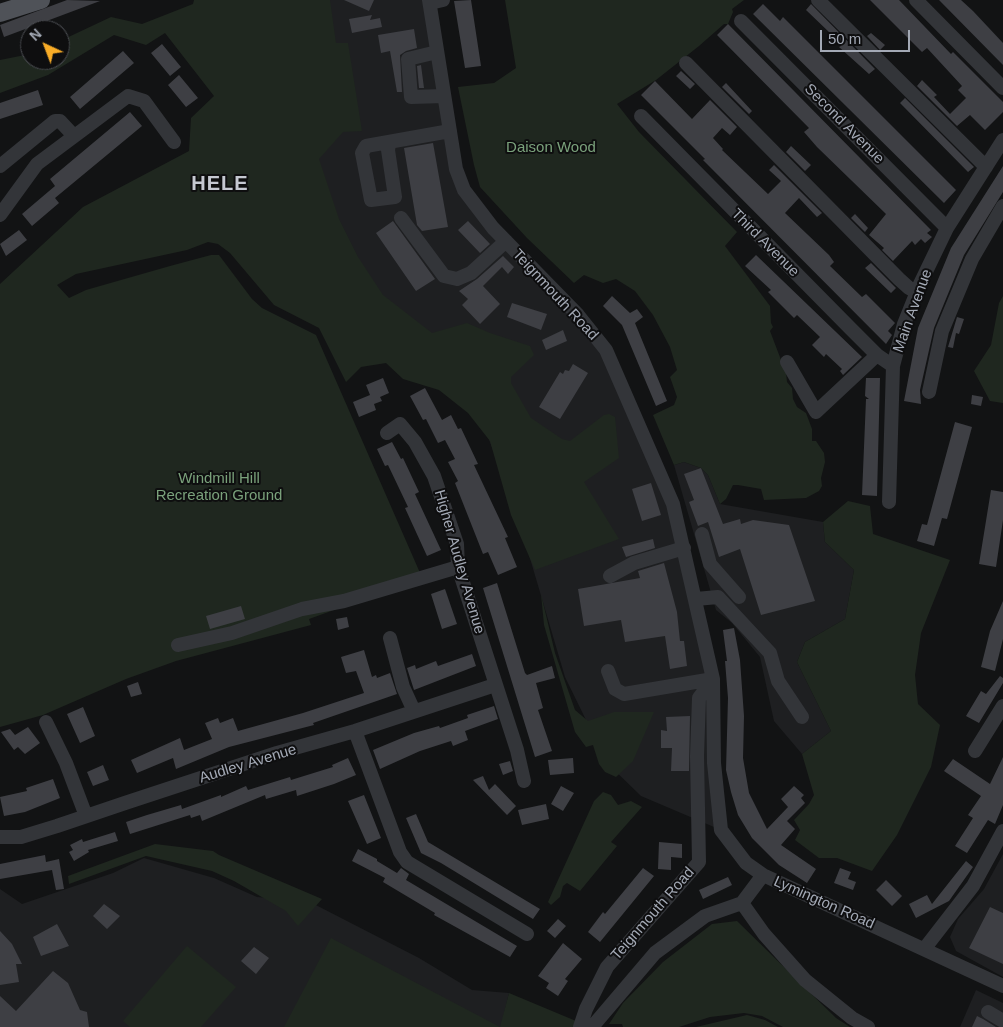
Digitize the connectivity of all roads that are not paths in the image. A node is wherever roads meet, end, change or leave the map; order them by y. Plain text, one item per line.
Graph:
1 (41, 0) edge
2 (818, 0) edge
3 (916, 0) edge
4 (434, 1) edge
5 (0, 13) edge
6 (741, 21) dead end
7 (437, 52) junction
8 (686, 63) dead end
9 (1003, 88) edge
10 (444, 96) junction
11 (641, 116) dead end
12 (450, 132) junction
13 (74, 136) junction
14 (1003, 140) edge
15 (174, 142) dead end
16 (389, 144) dead end
17 (0, 166) edge
18 (986, 167) junction
19 (1003, 206) edge
20 (0, 215) edge
21 (401, 218) dead end
22 (947, 228) junction
23 (506, 241) junction
24 (917, 292) junction
25 (877, 355) junction
26 (787, 362) dead end
27 (893, 366) junction
28 (929, 392) dead end
29 (387, 433) dead end
30 (889, 502) dead end
31 (702, 534) dead end
32 (685, 554) junction
33 (708, 554) junction
34 (458, 568) junction
35 (610, 576) dead end
36 (739, 597) dead end
37 (696, 599) junction
38 (390, 638) dead end
39 (178, 645) dead end
40 (608, 671) dead end
41 (713, 679) junction
42 (495, 685) junction
43 (1003, 706) edge
44 (414, 711) junction
45 (802, 717) dead end
46 (46, 722) dead end
47 (355, 731) junction
48 (975, 751) dead end
49 (714, 763) joint
50 (524, 781) dead end
51 (86, 816) junction
52 (1003, 831) edge
53 (0, 837) edge
54 (763, 875) junction
55 (742, 903) junction
56 (527, 934) dead end
57 (925, 948) junction
58 (1003, 986) edge
59 (988, 1012) dead end
60 (1003, 1020) edge
61 (580, 1027) edge
62 (592, 1027) edge
63 (868, 1027) edge

1 - 5 main road
2 - 18 street
3 - 9 street
4 - 7 street, Teignmouth Road
6 - 22 street, Second Avenue
7 - 10 street, Teignmouth Road
7 - 10 street
8 - 24 street
10 - 12 street, Teignmouth Road
11 - 25 street, Third Avenue
12 - 16 street
12 - 23 street, Teignmouth Road
13 - 15 street
13 - 17 street
13 - 20 street
14 - 18 street, Main Avenue
18 - 22 street, Main Avenue
19 - 28 street
21 - 23 street
22 - 24 street, Main Avenue
23 - 32 street, Teignmouth Road
24 - 27 street, Main Avenue
25 - 26 street
25 - 27 street, Third Avenue
27 - 30 street, Main Avenue
29 - 34 street, Higher Audley Avenue
31 - 33 street
32 - 33 street
32 - 35 street
32 - 37 street, Teignmouth Road
33 - 36 street
34 - 39 street
34 - 42 street, Higher Audley Avenue
37 - 41 street, Teignmouth Road
37 - 45 street
38 - 44 street
40 - 41 street
41 - 49 street, Teignmouth Road
41 - 61 street, Teignmouth Road
42 - 44 street, Audley Avenue
42 - 50 street, Higher Audley Avenue
43 - 48 street
44 - 47 street, Audley Avenue
46 - 51 street
47 - 51 street, Audley Avenue
47 - 56 street
49 - 54 street, Lymington Road
51 - 53 street, Audley Avenue
52 - 57 street
54 - 55 street
54 - 57 street, Lymington Road
55 - 62 street
55 - 63 street
57 - 58 street, Lymington Road
59 - 60 street

